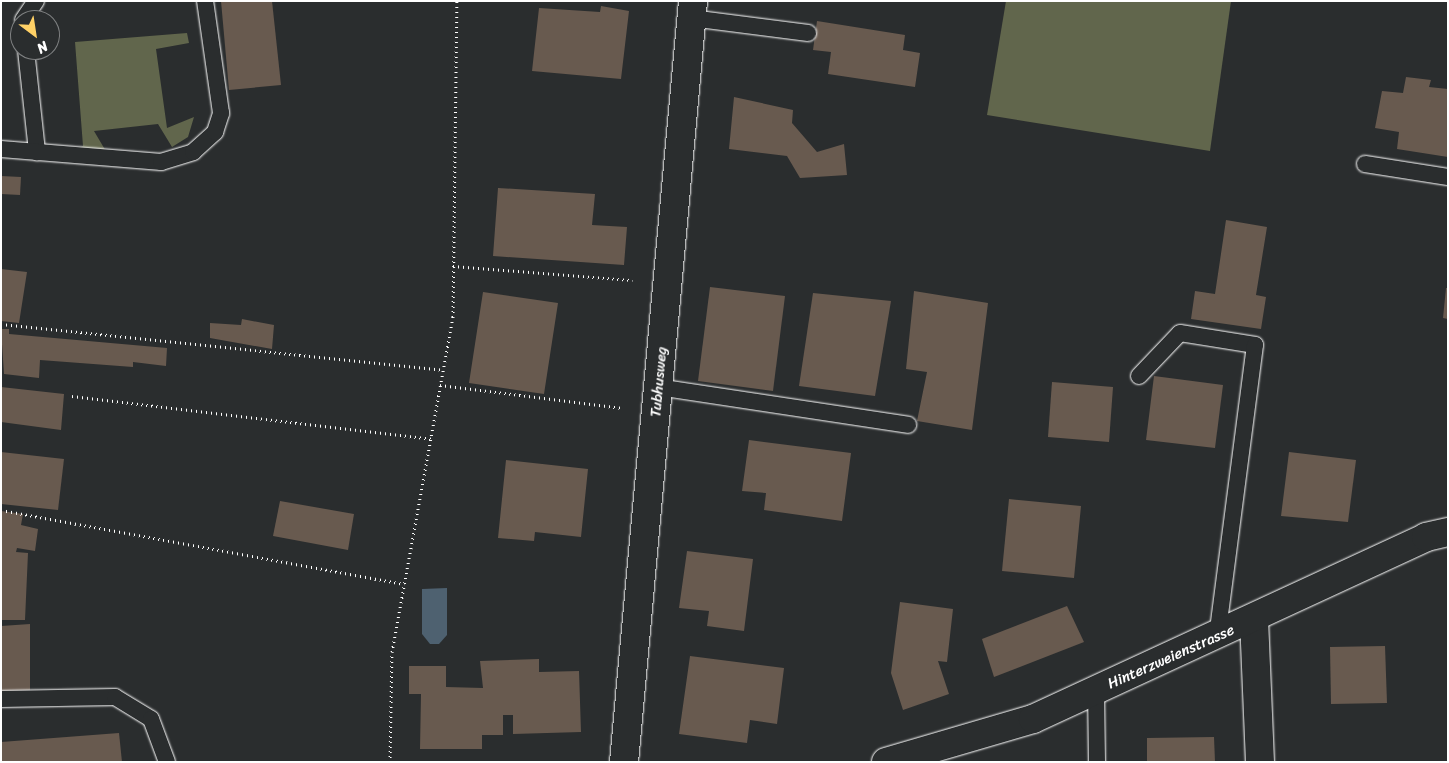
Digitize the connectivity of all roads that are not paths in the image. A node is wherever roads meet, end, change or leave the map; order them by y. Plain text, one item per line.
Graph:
1 (205, 1) edge
2 (692, 10) edge
3 (808, 33) dead end
4 (27, 60) edge
5 (1, 149) edge
6 (37, 152) junction
7 (1365, 164) dead end
8 (1448, 177) edge
9 (1139, 376) dead end
10 (657, 400) junction
11 (908, 425) dead end
12 (1448, 532) edge
13 (1254, 619) junction
14 (1216, 636) junction
15 (1096, 690) junction
16 (1, 699) edge
17 (167, 762) edge
18 (624, 762) edge
19 (886, 762) edge
20 (1097, 762) edge
21 (1260, 762) edge

1 - 6 lane
2 - 3 lane
2 - 10 street, Tubhusweg
4 - 6 lane
5 - 6 lane
7 - 8 lane
9 - 14 lane
10 - 11 lane
10 - 18 street, Tubhusweg
12 - 13 street, Hinterzweienstrasse
13 - 14 street, Hinterzweienstrasse
13 - 21 street
14 - 15 street, Hinterzweienstrasse
15 - 19 street, Hinterzweienstrasse
15 - 20 lane
16 - 17 lane

